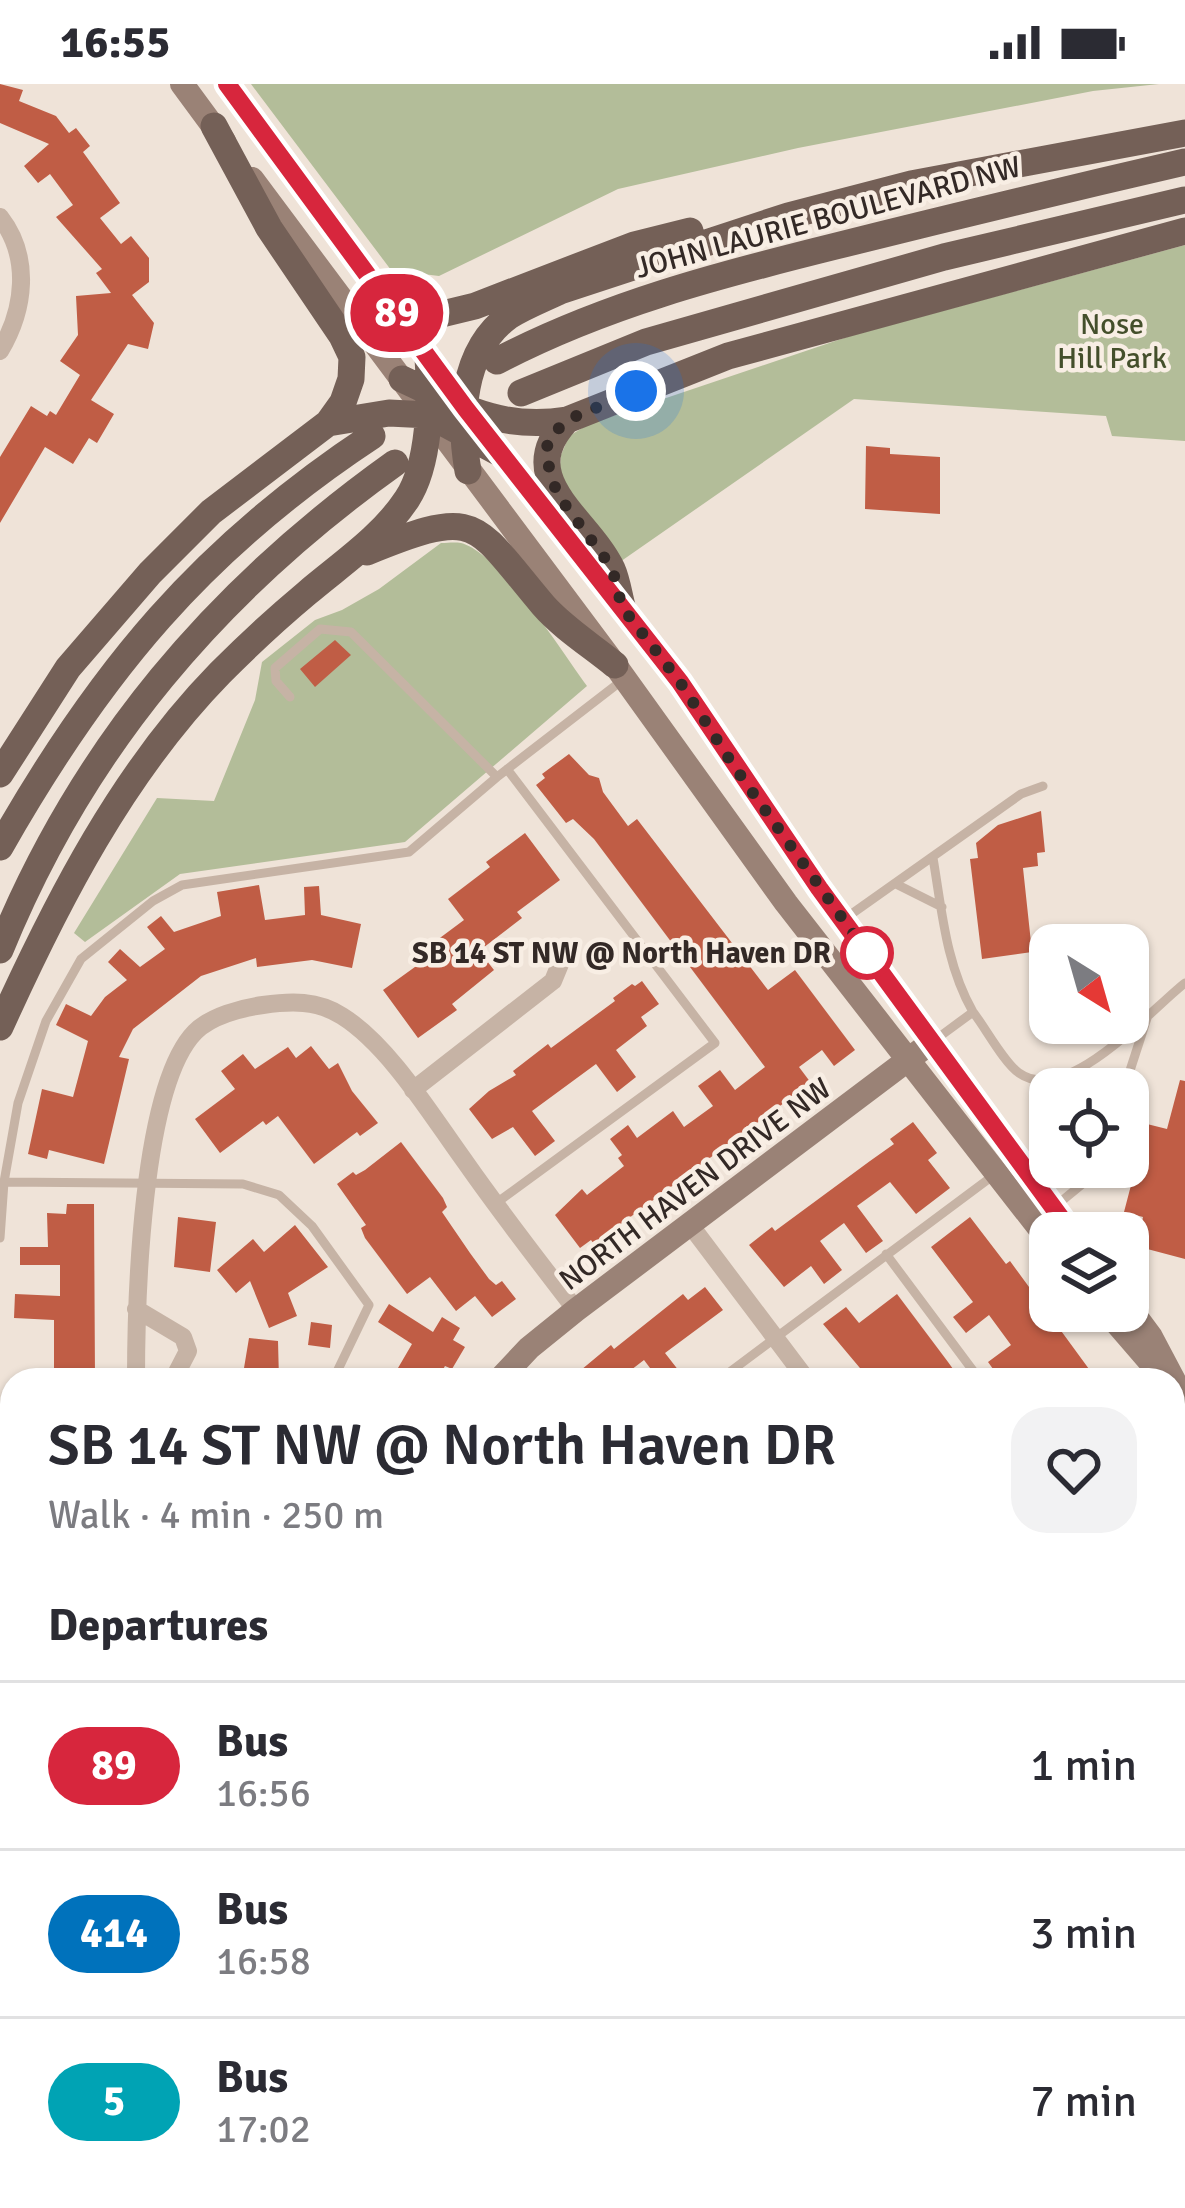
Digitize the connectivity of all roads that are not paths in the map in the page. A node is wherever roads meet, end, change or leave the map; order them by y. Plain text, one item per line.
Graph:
1 (182, 84) edge
2 (227, 84) edge
3 (214, 127) junction
4 (1185, 133) edge
5 (1185, 162) edge
6 (1185, 200) edge
7 (788, 216) junction
8 (0, 217) edge
9 (1185, 231) edge
10 (392, 305) junction
11 (0, 351) edge
12 (428, 358) junction
13 (496, 361) dead end
14 (402, 379) joint
15 (521, 393) dead end
16 (430, 404) junction
17 (567, 420) junction
18 (464, 421) junction
19 (328, 423) junction
20 (372, 436) dead end
21 (499, 452) joint
22 (395, 463) dead end
23 (468, 471) junction
24 (346, 560) junction
25 (622, 607) junction
26 (620, 672) junction
27 (290, 697) dead end
28 (507, 769) junction
29 (0, 774) edge
30 (497, 777) junction
31 (1043, 786) dead end
32 (0, 847) edge
33 (933, 858) junction
34 (896, 884) junction
35 (942, 908) junction
36 (843, 920) junction
37 (567, 947) dead end
38 (0, 950) edge
39 (1185, 983) edge
40 (1150, 1010) junction
41 (973, 1012) junction
42 (0, 1027) edge
43 (932, 1041) junction
44 (908, 1060) junction
45 (1131, 1068) edge
46 (413, 1090) junction
47 (995, 1174) junction
48 (4, 1182) junction
49 (146, 1185) junction
50 (1077, 1188) edge
51 (495, 1204) junction
52 (1053, 1207) junction
53 (1057, 1212) edge
54 (1029, 1216) edge
55 (692, 1226) junction
56 (0, 1238) edge
57 (886, 1254) junction
58 (136, 1309) junction
59 (576, 1310) junction
60 (1125, 1332) edge
61 (1147, 1332) edge
62 (775, 1337) junction
63 (136, 1368) edge
64 (179, 1368) edge
65 (338, 1368) edge
66 (510, 1368) edge
67 (735, 1368) edge
68 (798, 1368) edge
69 (971, 1368) edge
70 (1157, 1368) edge
71 (1166, 1368) edge

1 - 3 main road
2 - 10 main road
3 - 14 main road
3 - 19 main road
4 - 7 main road
5 - 13 main road, JOHN LAURIE BOULEVARD NW
6 - 15 main road
7 - 10 main road
7 - 18 main road
8 - 11 street
9 - 17 main road
10 - 12 main road
12 - 16 main road
12 - 18 main road
14 - 16 main road
16 - 18 main road
16 - 19 main road
16 - 23 main road
16 - 24 main road
17 - 18 main road
17 - 25 main road
18 - 21 main road
18 - 23 main road
19 - 29 main road
20 - 32 main road
21 - 25 main road
22 - 38 main road
23 - 26 main road
24 - 26 main road
24 - 42 main road
25 - 36 main road
26 - 28 lane
26 - 44 main road
27 - 30 lane
28 - 30 lane
28 - 51 lane
30 - 48 lane
31 - 33 lane
33 - 34 lane
33 - 35 lane
34 - 35 lane
34 - 36 lane
35 - 41 lane
36 - 43 main road
37 - 46 street
39 - 40 lane
40 - 41 lane
40 - 45 lane
41 - 43 lane
43 - 44 main road, NORTH HAVEN DRIVE NW
43 - 52 main road
44 - 47 main road
44 - 55 main road, NORTH HAVEN DRIVE NW
46 - 49 street
46 - 51 street
47 - 54 main road
47 - 57 lane
48 - 49 lane
48 - 56 lane
49 - 58 street
49 - 65 lane
50 - 52 lane
51 - 59 street
52 - 53 main road
55 - 59 main road, NORTH HAVEN DRIVE NW
55 - 62 street
57 - 62 lane
57 - 69 lane
58 - 63 street
58 - 64 street
59 - 66 main road, NORTH HAVEN DRIVE NW
60 - 70 main road
61 - 71 main road
62 - 67 lane
62 - 68 street

